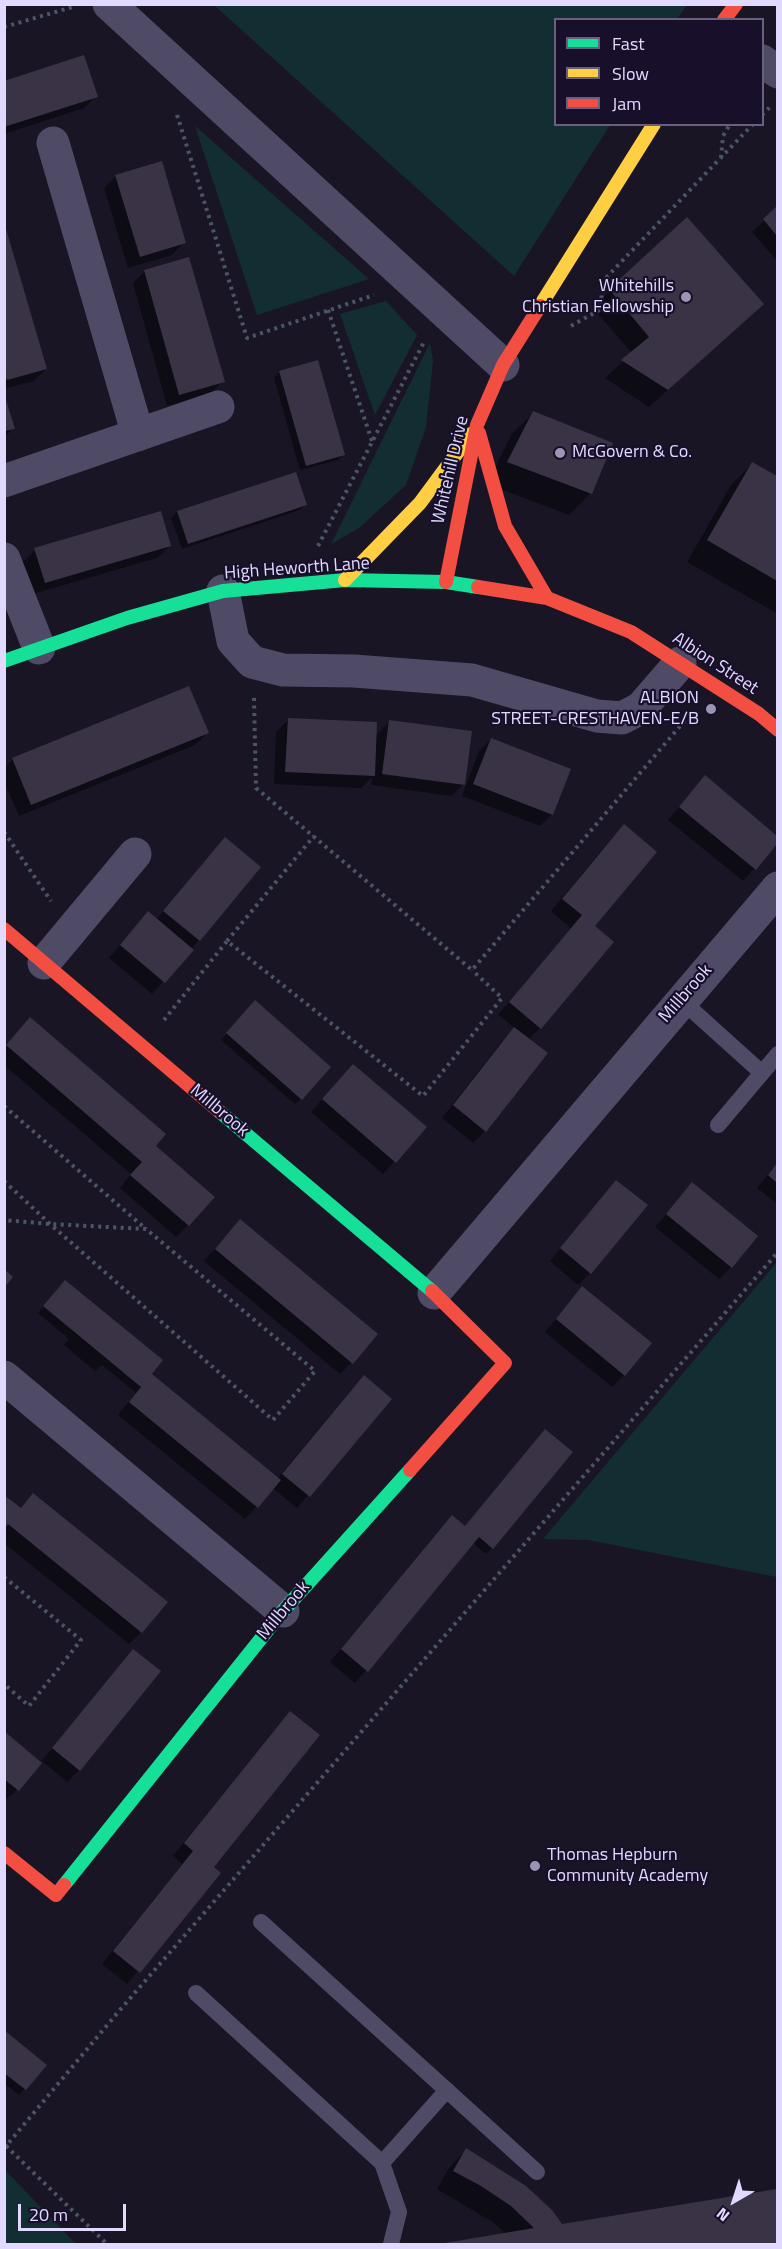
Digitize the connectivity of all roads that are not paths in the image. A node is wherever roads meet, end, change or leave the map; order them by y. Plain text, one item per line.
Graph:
1 (109, 4) edge
2 (736, 4) edge
3 (726, 18) edge
4 (764, 62) edge
5 (777, 72) edge
6 (653, 126) edge
7 (53, 143) dead end
8 (503, 365) junction
9 (218, 407) dead end
10 (477, 425) junction
11 (138, 435) junction
12 (4, 481) edge
13 (4, 559) edge
14 (345, 580) junction
15 (446, 582) junction
16 (223, 591) junction
17 (547, 598) junction
18 (631, 632) joint
19 (39, 648) junction
20 (4, 661) edge
21 (680, 663) junction
22 (777, 730) edge
23 (135, 854) dead end
24 (777, 888) edge
25 (4, 929) edge
26 (44, 963) junction
27 (681, 1000) junction
28 (777, 1054) edge
29 (762, 1073) junction
30 (718, 1125) dead end
31 (434, 1293) junction
32 (4, 1377) edge
33 (283, 1611) junction
34 (4, 1853) edge
35 (261, 1922) dead end
36 (196, 1993) dead end
37 (447, 2090) junction
38 (382, 2163) junction
39 (537, 2172) dead end
40 (391, 2244) edge

1 - 8 street
2 - 3 street
4 - 5 street
6 - 8 street, Whitehill Drive
7 - 11 street
8 - 10 street, Whitehill Drive
9 - 11 street
10 - 14 street
10 - 15 street, Whitehill Drive
10 - 17 street
11 - 12 street
13 - 19 street
14 - 15 street, High Heworth Lane
14 - 16 street, High Heworth Lane
15 - 17 street, High Heworth Lane
16 - 19 street, High Heworth Lane
16 - 21 street
17 - 18 street, High Heworth Lane
18 - 21 street, Albion Street
19 - 20 street, High Heworth Lane
21 - 22 street, Albion Street
23 - 26 street
24 - 27 street, Millbrook
25 - 26 street, Millbrook
26 - 31 street, Millbrook
27 - 29 lane
27 - 31 street, Millbrook
28 - 29 lane
29 - 30 lane
31 - 33 street, Millbrook
32 - 33 street
33 - 34 street, Millbrook
35 - 37 lane
36 - 38 lane
37 - 38 lane
37 - 39 lane
38 - 40 lane

